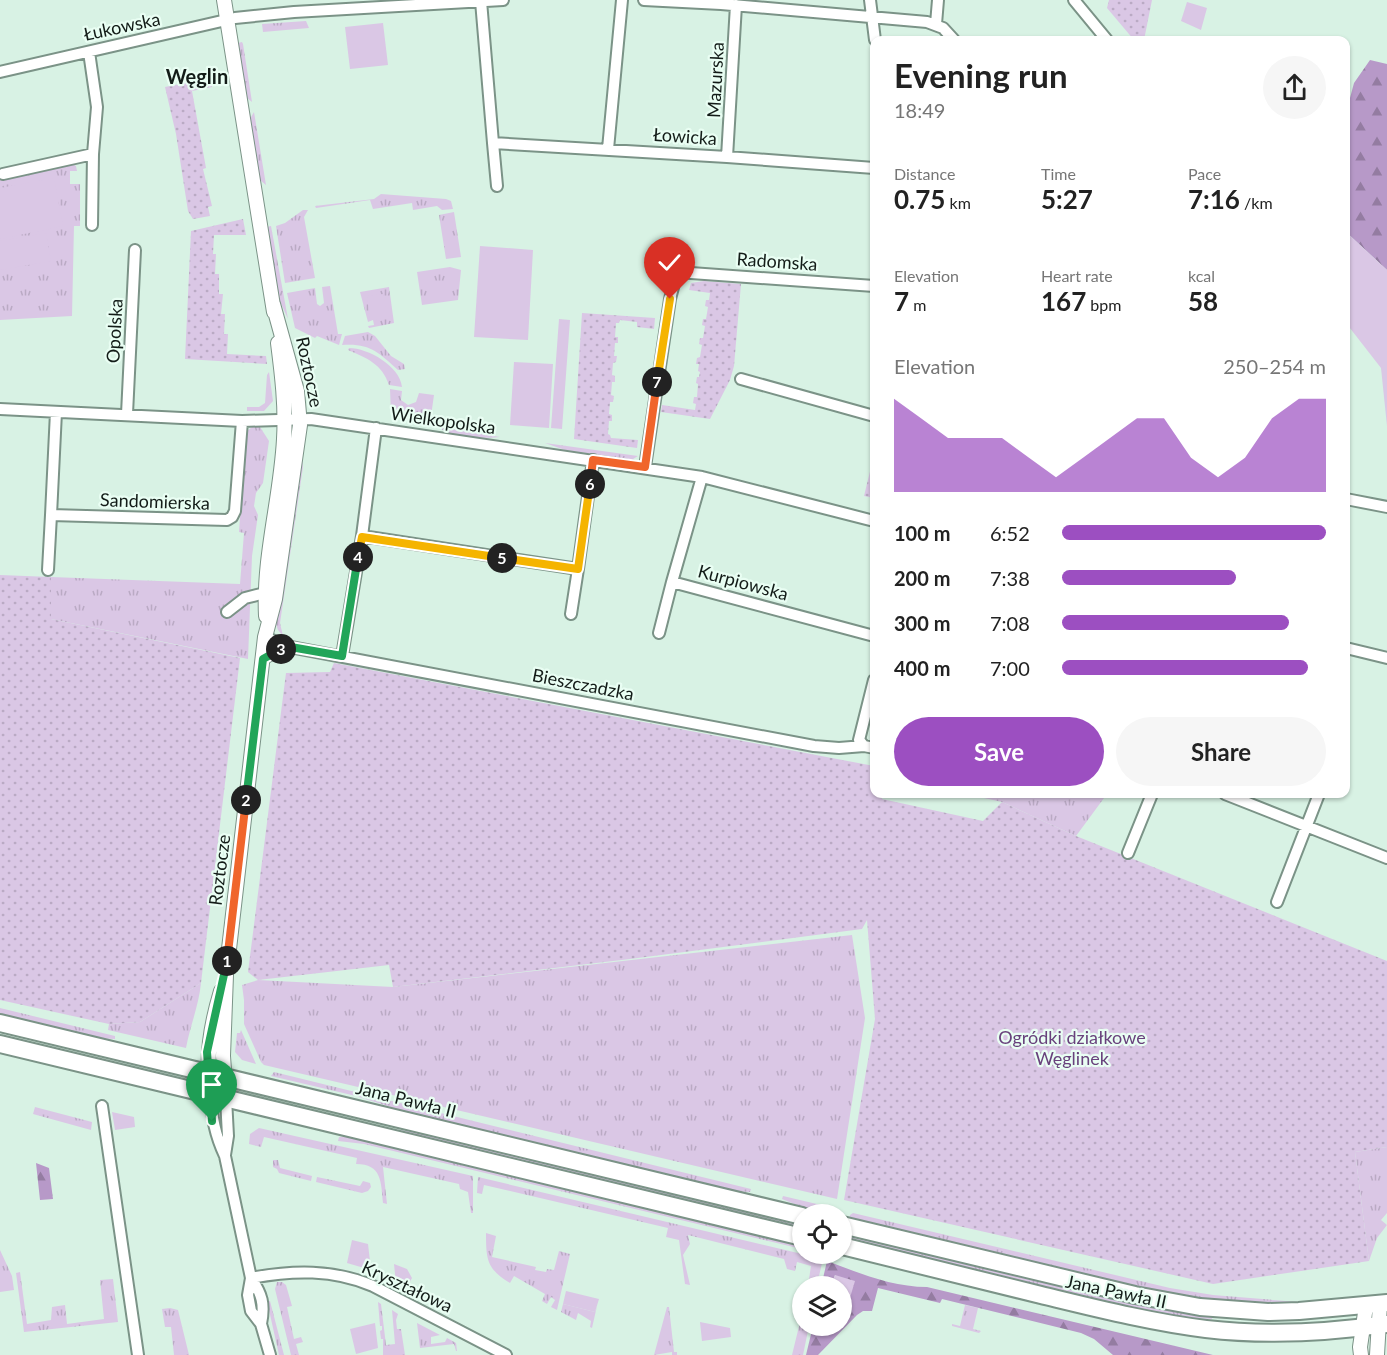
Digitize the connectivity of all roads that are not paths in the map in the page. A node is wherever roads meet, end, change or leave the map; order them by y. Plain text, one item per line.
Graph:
1 (224, 0) edge
2 (503, 0) edge
3 (621, 0) edge
4 (644, 0) edge
5 (870, 0) edge
6 (938, 0) edge
7 (1074, 0) edge
8 (482, 1) edge
9 (375, 4) edge
10 (736, 5) junction
11 (873, 18) junction
12 (227, 21) junction
13 (936, 24) junction
14 (875, 36) edge
15 (951, 36) edge
16 (1104, 36) edge
17 (88, 52) junction
18 (0, 72) edge
19 (493, 143) junction
20 (608, 149) junction
21 (93, 154) junction
22 (728, 157) junction
23 (870, 168) edge
24 (3, 174) dead end
25 (497, 186) dead end
26 (92, 225) dead end
27 (135, 250) dead end
28 (870, 286) edge
29 (273, 304) junction
30 (741, 379) dead end
31 (0, 409) edge
32 (56, 412) junction
33 (127, 414) junction
34 (870, 415) edge
35 (300, 419) junction
36 (285, 420) junction
37 (242, 421) junction
38 (376, 429) junction
39 (593, 460) junction
40 (645, 467) junction
41 (702, 477) junction
42 (1350, 500) edge
43 (1387, 507) edge
44 (51, 515) junction
45 (870, 520) edge
46 (362, 537) junction
47 (578, 569) junction
48 (48, 570) dead end
49 (672, 582) junction
50 (265, 593) junction
51 (227, 612) dead end
52 (571, 614) dead end
53 (266, 631) junction
54 (659, 633) dead end
55 (870, 635) edge
56 (285, 646) junction
57 (1350, 649) edge
58 (342, 656) junction
59 (1387, 658) edge
60 (263, 659) junction
61 (870, 696) edge
62 (869, 747) edge
63 (1150, 798) edge
64 (1235, 798) edge
65 (1317, 798) edge
66 (1306, 826) junction
67 (1128, 853) dead end
68 (1387, 858) edge
69 (1277, 902) dead end
70 (0, 1023) edge
71 (0, 1044) edge
72 (216, 1074) junction
73 (218, 1096) junction
74 (102, 1106) dead end
75 (225, 1156) junction
76 (792, 1214) edge
77 (852, 1227) edge
78 (792, 1235) edge
79 (852, 1248) edge
80 (251, 1278) junction
81 (1378, 1305) edge
82 (1377, 1326) edge
83 (1337, 1331) junction
84 (1360, 1351) edge
85 (138, 1355) edge
86 (270, 1355) edge
87 (506, 1355) edge
88 (1377, 1355) edge

1 - 12 street, Roztocze
2 - 8 street, Łukowska
3 - 20 street
4 - 10 street
5 - 11 street
6 - 13 street
7 - 16 street
8 - 9 street, Łukowska
8 - 19 street
9 - 12 street, Łukowska
10 - 11 street
10 - 22 street, Mazurska
11 - 13 street
11 - 14 street
12 - 17 street, Łukowska
12 - 29 street, Roztocze
13 - 15 street
17 - 18 street, Łukowska
17 - 21 street
19 - 20 street, Łowicka
19 - 25 street
20 - 22 street, Łowicka
21 - 24 street
21 - 26 street
22 - 23 street, Łowicka
27 - 33 street, Opolska
28 - 40 street, Radomska
29 - 35 street, Roztocze
29 - 36 street, Roztocze
30 - 34 street
31 - 32 street, Wielkopolska
32 - 33 street, Wielkopolska
32 - 44 street
33 - 37 street, Wielkopolska
35 - 36 street, Wielkopolska
35 - 38 street, Wielkopolska
35 - 53 street, Roztocze
36 - 37 street, Wielkopolska
36 - 50 street, Roztocze
37 - 44 street, Sandomierska
38 - 39 street, Wielkopolska
38 - 46 street
39 - 40 street, Wielkopolska
39 - 47 street
40 - 41 street, Wielkopolska
41 - 45 street, Wielkopolska
41 - 49 street, Kurpiowska
42 - 43 street
44 - 48 street
46 - 47 street
46 - 58 street
47 - 52 street
49 - 54 street
49 - 55 street, Kurpiowska
50 - 51 street
50 - 53 street, Roztocze
53 - 56 street, Bieszczadzka
53 - 60 street, Roztocze
56 - 58 street, Bieszczadzka
56 - 60 street
57 - 59 street
58 - 62 street, Bieszczadzka
60 - 72 street, Roztocze
61 - 62 street
63 - 67 street
64 - 66 street
65 - 66 street
66 - 68 street
66 - 69 street
70 - 72 main road, Jana Pawła II
71 - 73 main road
72 - 73 street, Roztocze
72 - 76 main road, Jana Pawła II
73 - 75 street
73 - 75 street
73 - 78 main road
74 - 85 street
75 - 80 street
77 - 81 main road, Jana Pawła II
79 - 83 main road, Jana Pawła II
80 - 86 street
80 - 87 street, Kryształowa
81 - 82 street
82 - 83 main road, Jana Pawła II
82 - 84 street
82 - 88 street
83 - 84 street

